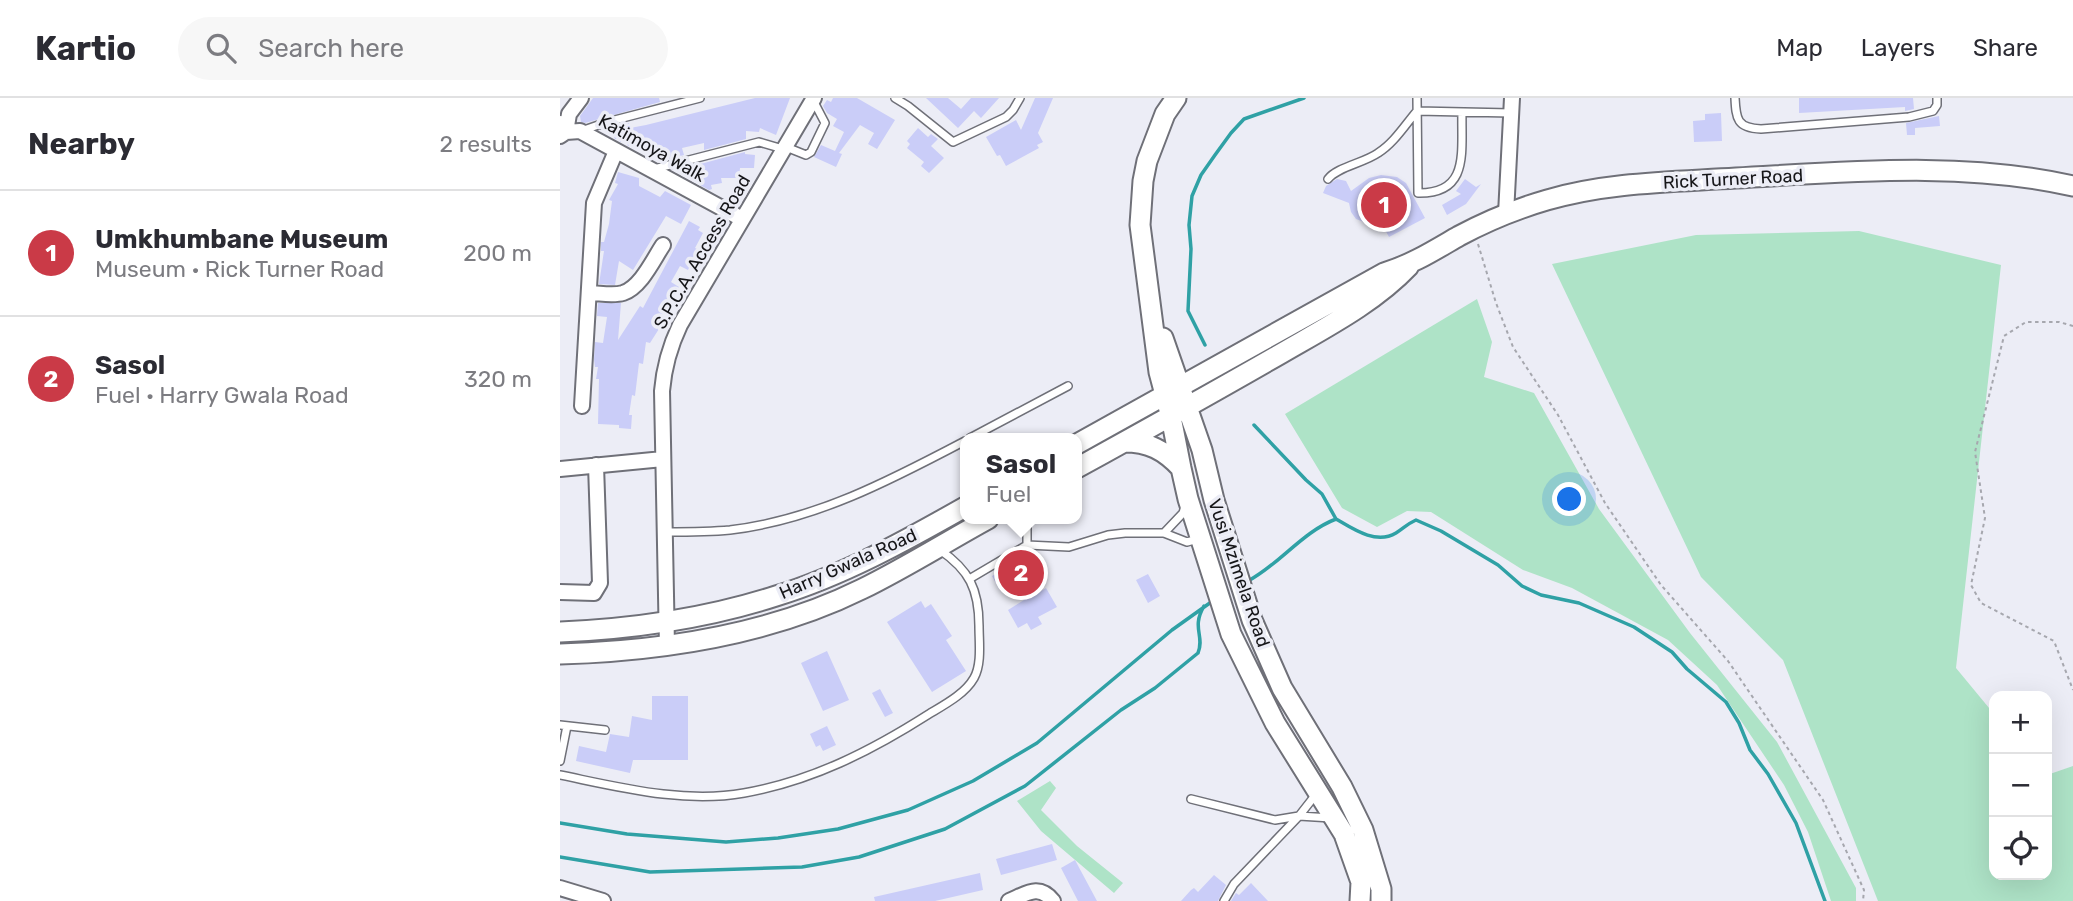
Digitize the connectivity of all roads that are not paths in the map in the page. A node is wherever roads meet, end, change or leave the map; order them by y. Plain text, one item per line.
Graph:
1 (581, 98) edge
2 (699, 98) edge
3 (895, 98) edge
4 (915, 98) edge
5 (1020, 98) edge
6 (1175, 98) edge
7 (1417, 98) edge
8 (1512, 98) edge
9 (1735, 98) edge
10 (1937, 98) edge
11 (813, 99) edge
12 (908, 106) junction
13 (1417, 111) junction
14 (1462, 113) junction
15 (1511, 113) junction
16 (567, 131) edge
17 (784, 148) junction
18 (616, 151) junction
19 (650, 170) junction
20 (1328, 179) dead end
21 (2073, 186) edge
22 (1506, 214) junction
23 (742, 219) junction
24 (663, 245) dead end
25 (1409, 265) junction
26 (589, 293) junction
27 (1152, 311) junction
28 (1166, 342) junction
29 (1209, 370) junction
30 (1068, 386) dead end
31 (1172, 391) junction
32 (1216, 391) junction
33 (582, 406) dead end
34 (1179, 412) junction
35 (978, 433) edge
36 (1082, 441) edge
37 (1124, 442) junction
38 (960, 443) edge
39 (1202, 450) junction
40 (663, 459) junction
41 (596, 465) junction
42 (1082, 465) edge
43 (560, 468) edge
44 (1181, 468) junction
45 (1188, 499) junction
46 (960, 510) edge
47 (979, 524) edge
48 (1027, 524) edge
49 (666, 532) junction
50 (1164, 533) junction
51 (1201, 539) junction
52 (1027, 545) junction
53 (936, 547) junction
54 (971, 578) junction
55 (560, 592) edge
56 (665, 620) junction
57 (560, 632) edge
58 (667, 646) junction
59 (560, 654) edge
60 (563, 725) edge
61 (605, 730) dead end
62 (560, 761) edge
63 (560, 775) edge
64 (1317, 792) junction
65 (1192, 799) dead end
66 (1299, 816) junction
67 (1334, 818) junction
68 (560, 888) edge
69 (603, 901) edge
70 (1009, 901) edge
71 (1053, 901) edge
72 (1224, 901) edge
73 (1360, 901) edge
74 (1381, 901) edge

1 - 16 street
2 - 16 lane
3 - 12 lane
4 - 12 lane
5 - 12 lane
6 - 27 main road, Vusi Mzimela Road
7 - 13 lane
8 - 15 street
9 - 10 lane
11 - 17 street, S.P.C.A. Access Road
11 - 17 lane
13 - 14 lane
13 - 14 lane
13 - 20 lane
14 - 15 lane
15 - 22 street
16 - 18 street, Katimoya Walk
17 - 19 lane
17 - 23 street, S.P.C.A. Access Road
18 - 19 street, Katimoya Walk
18 - 26 street
19 - 23 street, Katimoya Walk
21 - 22 main road, Rick Turner Road
22 - 25 main road, Rick Turner Road
23 - 40 street, S.P.C.A. Access Road
24 - 26 street
25 - 29 main road, Rick Turner Road
25 - 32 main road, Rick Turner Road
26 - 33 street
27 - 28 main road, Vusi Mzimela Road
27 - 31 main road, Vusi Mzimela Road
28 - 29 main road
28 - 31 main road, Vusi Mzimela Road
29 - 31 main road, Rick Turner Road
30 - 35 lane
31 - 34 main road, Vusi Mzimela Road
31 - 36 main road
32 - 34 main road, Rick Turner Road
32 - 39 main road
34 - 37 main road
34 - 39 main road, Vusi Mzimela Road
34 - 44 main road, Vusi Mzimela Road
37 - 42 main road
37 - 44 main road
38 - 49 lane
39 - 74 main road, Vusi Mzimela Road
40 - 41 street
40 - 49 street, S.P.C.A. Access Road
41 - 43 street
41 - 55 street
44 - 45 main road, Vusi Mzimela Road
45 - 50 lane
45 - 51 main road, Vusi Mzimela Road
46 - 56 main road, Harry Gwala Road
47 - 53 main road, Harry Gwala Road
48 - 52 lane
49 - 56 street, S.P.C.A. Access Road
50 - 51 lane
50 - 52 lane
51 - 64 main road, Vusi Mzimela Road
52 - 54 lane
53 - 54 lane
53 - 58 main road, Harry Gwala Road
54 - 63 lane
56 - 57 main road, Harry Gwala Road
56 - 58 street, S.P.C.A. Access Road
58 - 59 main road, Harry Gwala Road
60 - 61 lane
60 - 62 lane
64 - 66 lane
64 - 67 main road, Vusi Mzimela Road
65 - 66 lane
66 - 67 lane
66 - 72 lane
67 - 73 main road, Vusi Mzimela Road
68 - 69 street
70 - 71 street

